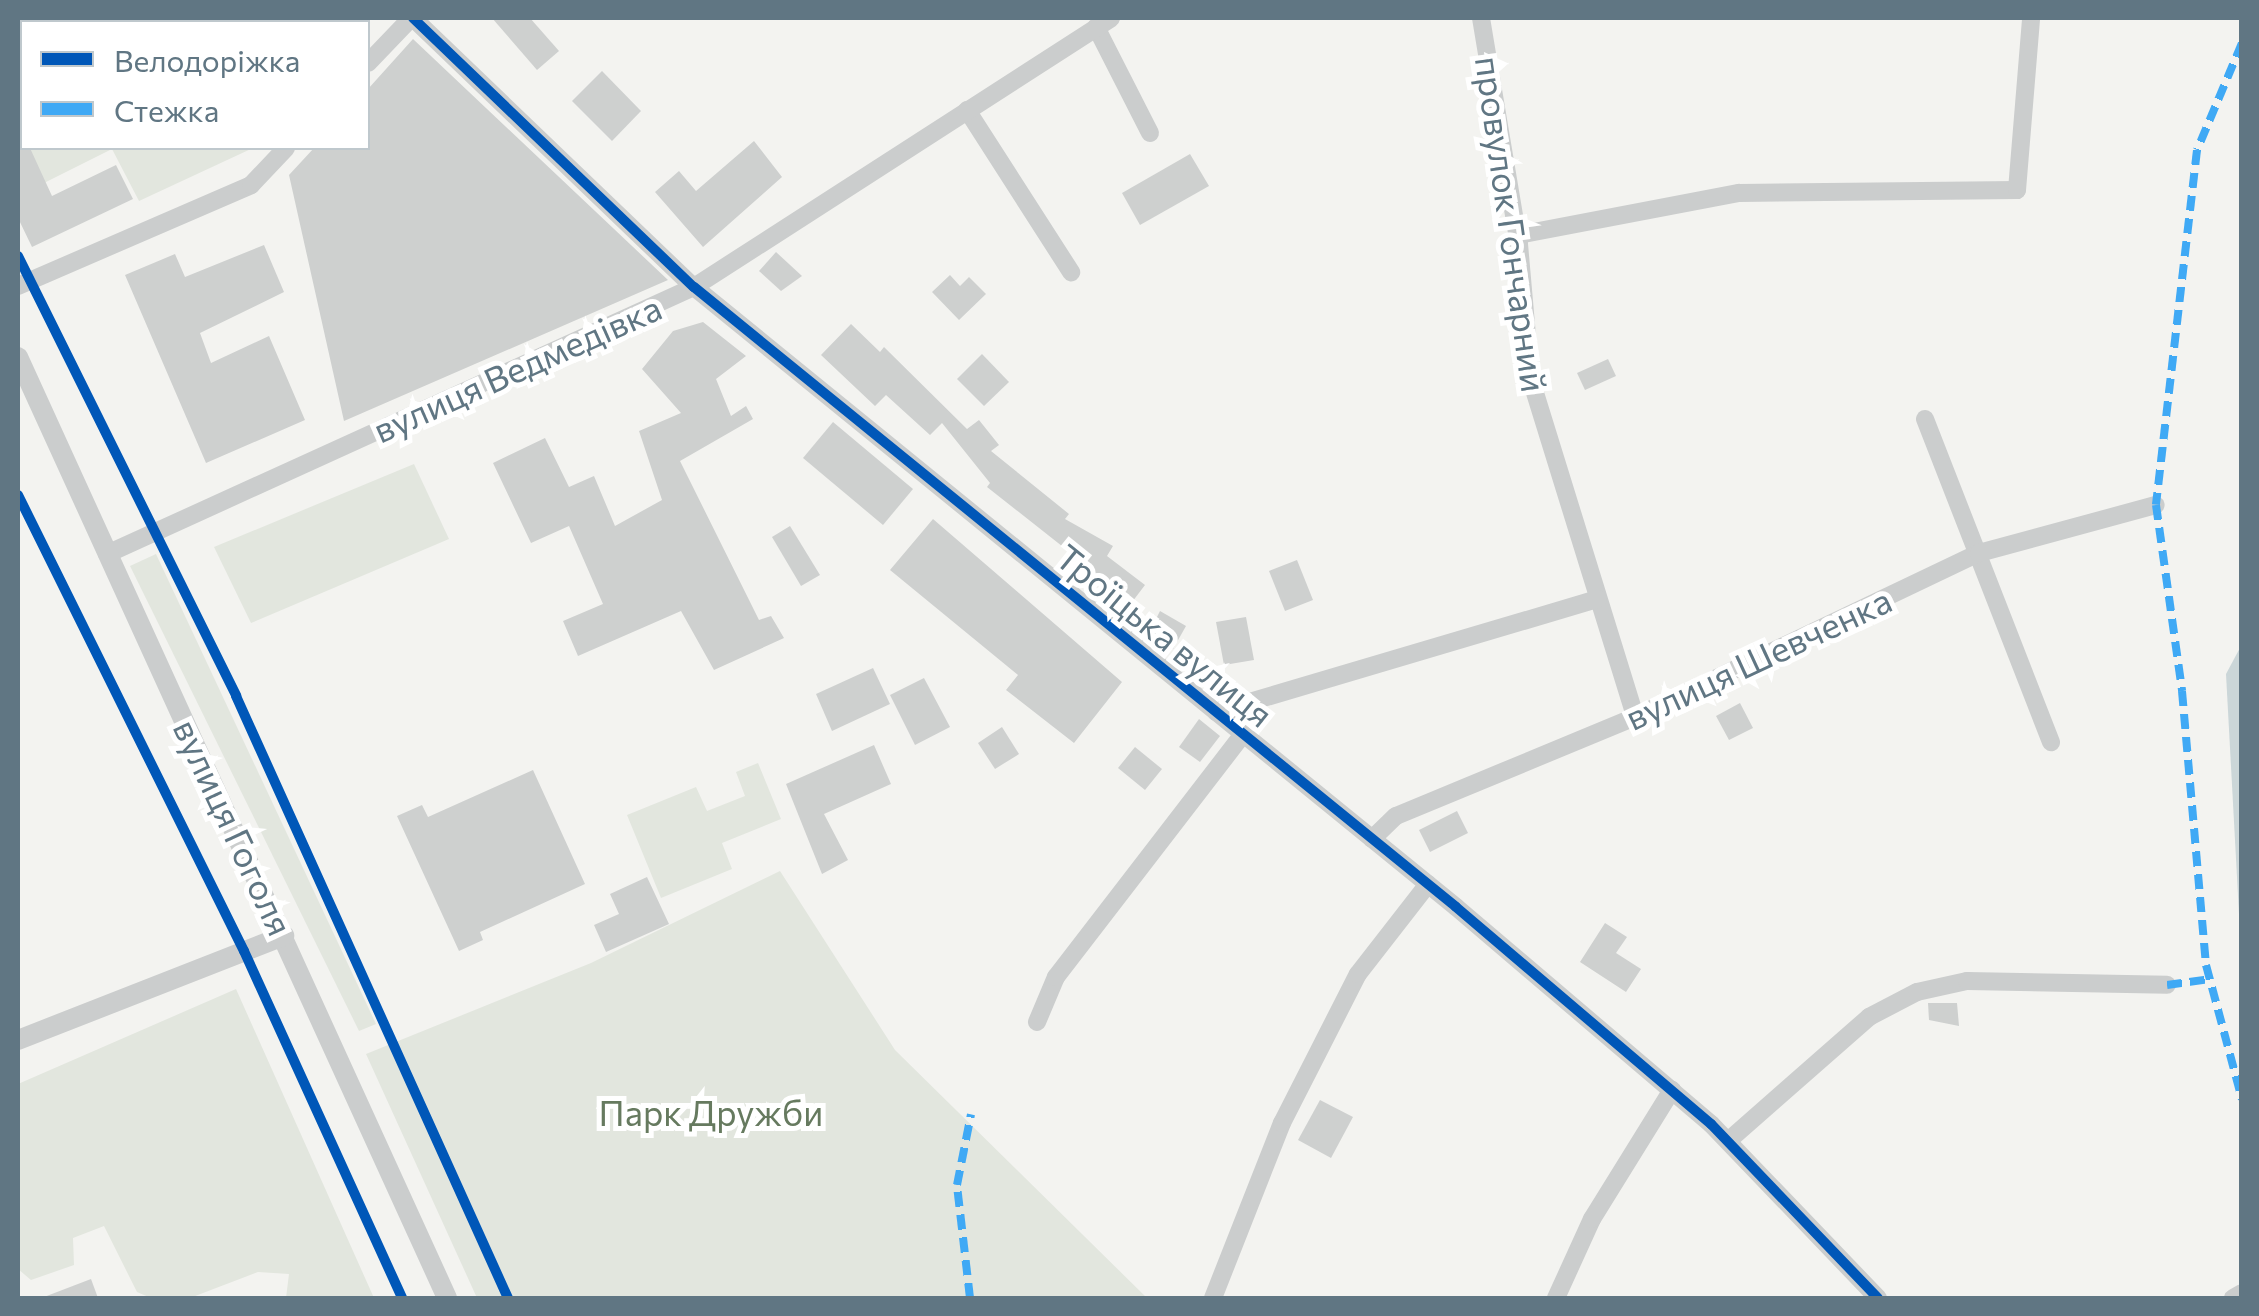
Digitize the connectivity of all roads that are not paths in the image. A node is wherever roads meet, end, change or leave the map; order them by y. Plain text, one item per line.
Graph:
1 (412, 18) edge
2 (1481, 18) edge
3 (2031, 18) edge
4 (1104, 22) edge
5 (370, 61) edge
6 (967, 110) junction
7 (1150, 133) dead end
8 (284, 150) edge
9 (1518, 235) junction
10 (1072, 272) dead end
11 (18, 286) edge
12 (694, 287) junction
13 (18, 358) edge
14 (1925, 418) dead end
15 (2156, 505) dead end
16 (1979, 553) junction
17 (107, 554) junction
18 (1598, 599) junction
19 (1216, 712) junction
20 (1634, 717) junction
21 (1242, 734) junction
22 (2052, 742) dead end
23 (1372, 839) junction
24 (1428, 884) junction
25 (284, 936) junction
26 (2167, 985) dead end
27 (1037, 1022) dead end
28 (18, 1040) edge
29 (1672, 1090) junction
30 (1728, 1141) junction
31 (2242, 1293) edge
32 (447, 1298) edge
33 (1213, 1298) edge
34 (1556, 1298) edge
35 (1878, 1298) edge
36 (2232, 1298) edge

1 - 5 street
1 - 12 street, Троїцька вулиця
2 - 9 street, провулок Гончарний
3 - 9 street
4 - 6 street, вулиця Ведмедівка
4 - 7 street
6 - 10 street
6 - 12 street, вулиця Ведмедівка
8 - 11 street
9 - 18 street, провулок Гончарний
12 - 17 street, вулиця Ведмедівка
12 - 19 street, Троїцька вулиця
13 - 17 street, вулиця Гоголя
14 - 16 street
15 - 16 street, вулиця Шевченка
16 - 20 street, вулиця Шевченка
16 - 22 street
17 - 25 street, вулиця Гоголя
18 - 19 street
18 - 20 street, провулок Гончарний
19 - 21 street, Троїцька вулиця
20 - 23 street, вулиця Шевченка
21 - 23 street, Троїцька вулиця
21 - 27 street
23 - 24 street, Троїцька вулиця
24 - 29 street, Троїцька вулиця
24 - 33 street
25 - 28 street
25 - 32 street, вулиця Гоголя
26 - 30 street
29 - 30 street, Троїцька вулиця
29 - 34 street
30 - 35 street, Троїцька вулиця
31 - 36 street

